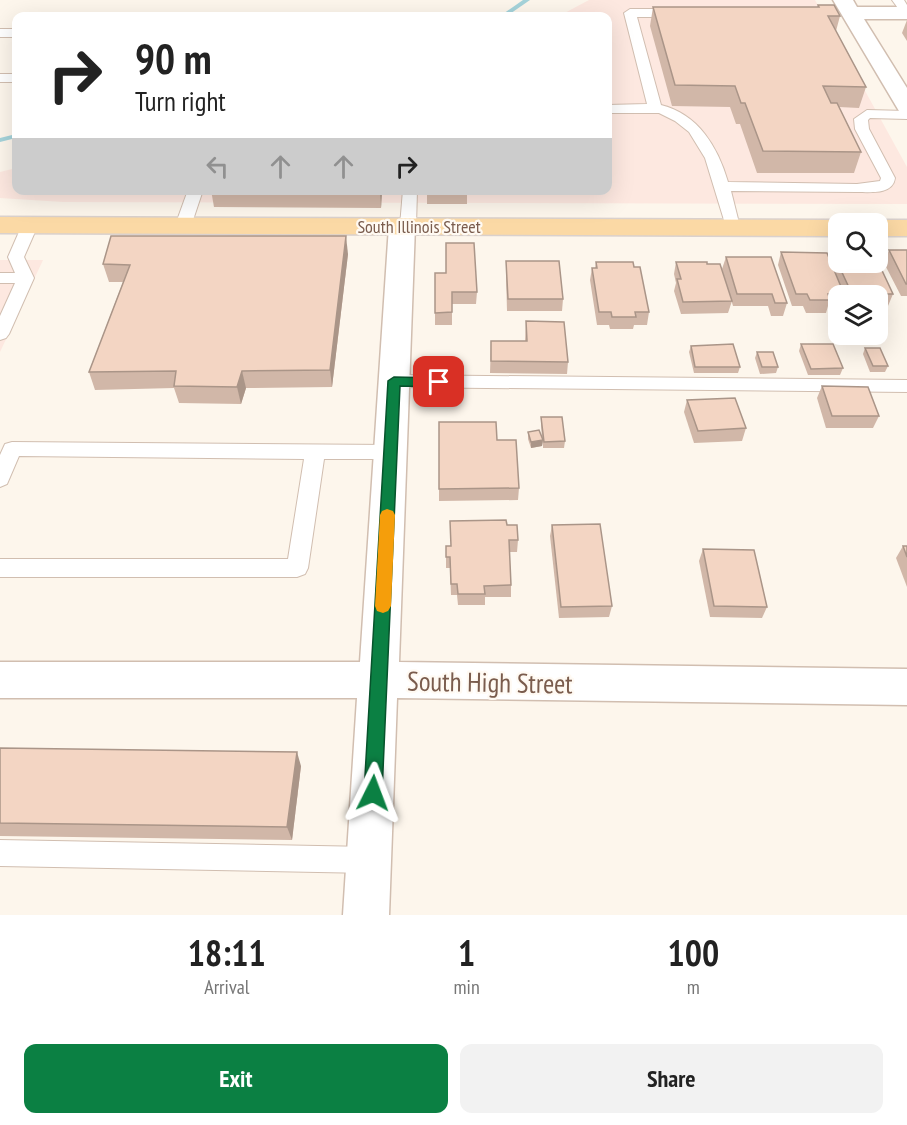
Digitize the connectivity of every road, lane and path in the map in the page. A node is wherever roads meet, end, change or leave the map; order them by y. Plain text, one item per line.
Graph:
1 (898, 0) edge
2 (630, 6) edge
3 (845, 9) edge
4 (688, 13) edge
5 (907, 13) edge
6 (907, 107) edge
7 (612, 109) edge
8 (656, 109) junction
9 (722, 186) junction
10 (194, 195) edge
11 (409, 195) edge
12 (0, 225) edge
13 (30, 225) junction
14 (183, 226) junction
15 (405, 226) junction
16 (732, 228) junction
17 (828, 228) edge
18 (888, 228) edge
19 (907, 228) edge
20 (0, 278) edge
21 (26, 278) junction
22 (0, 334) edge
23 (394, 381) junction
24 (907, 386) edge
25 (315, 451) junction
26 (391, 452) junction
27 (0, 479) edge
28 (0, 568) edge
29 (0, 680) edge
30 (379, 680) junction
31 (907, 687) edge
32 (0, 853) edge
33 (369, 860) junction
34 (366, 915) edge

1 - 5 lane
2 - 4 lane
2 - 8 lane
3 - 5 street
3 - 6 street
6 - 9 lane
7 - 8 lane
8 - 9 lane
9 - 16 lane
10 - 14 lane
11 - 15 lane
12 - 13 main road, South Illinois Street
13 - 14 main road, South Illinois Street
13 - 21 lane
14 - 15 main road, South Illinois Street
15 - 16 main road, South Illinois Street
15 - 23 street
16 - 17 main road, South Illinois Street
18 - 19 main road
20 - 21 lane
21 - 22 lane
23 - 24 lane
23 - 26 street
25 - 26 lane
25 - 27 lane
25 - 28 lane
26 - 30 street
29 - 30 street, South High Street
30 - 31 street, South High Street
30 - 33 street
32 - 33 lane
33 - 34 street

